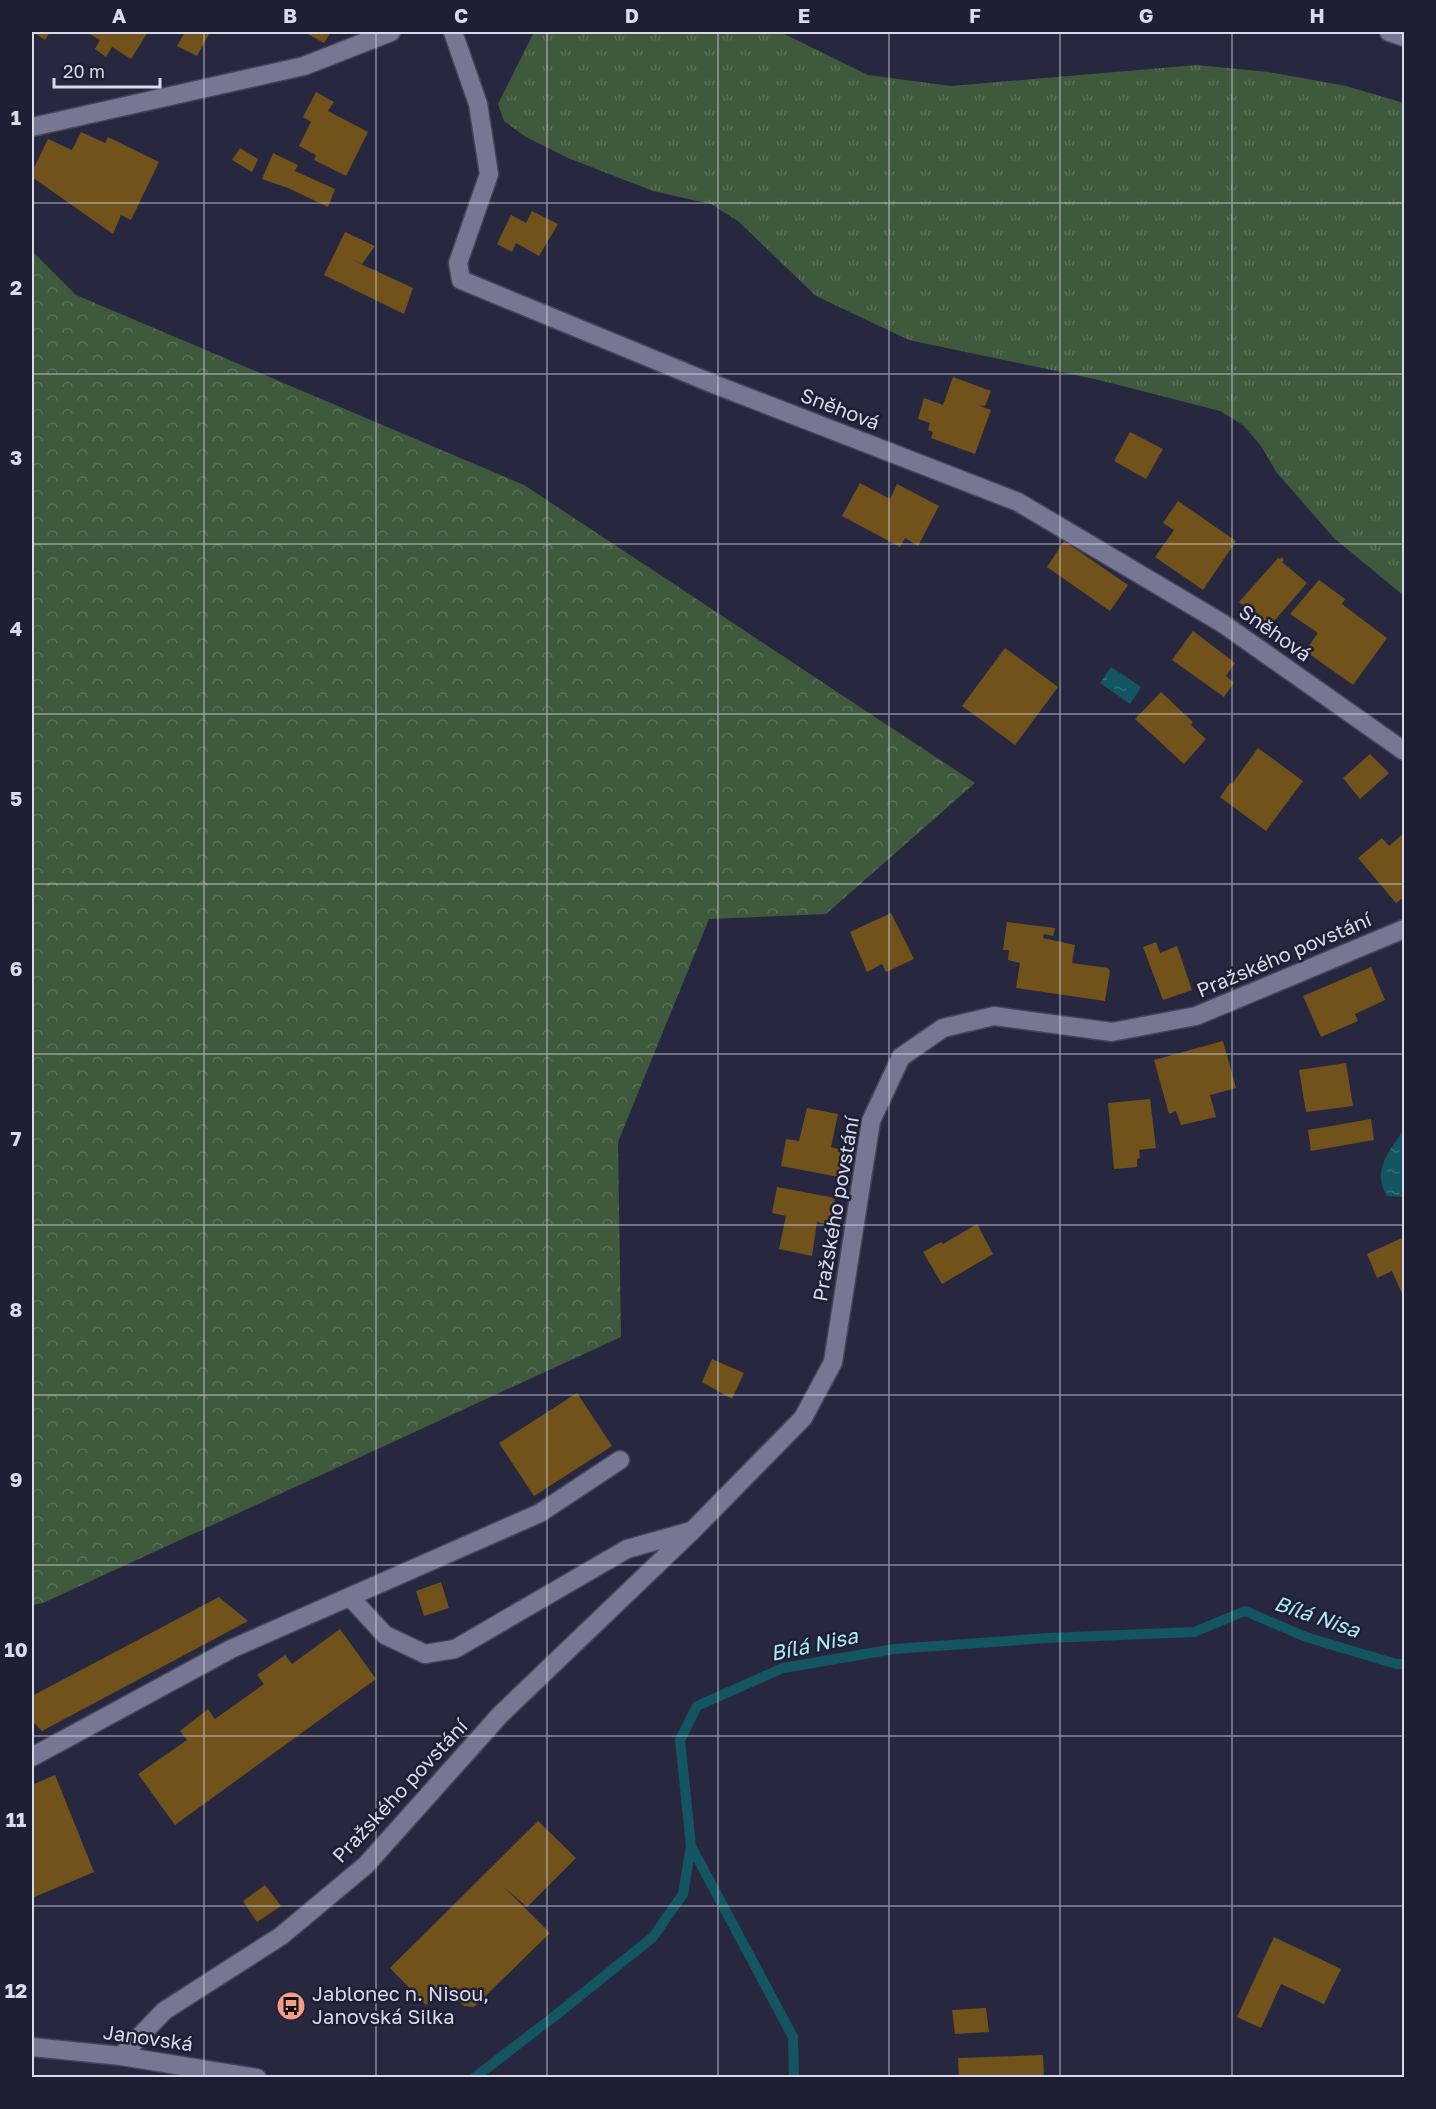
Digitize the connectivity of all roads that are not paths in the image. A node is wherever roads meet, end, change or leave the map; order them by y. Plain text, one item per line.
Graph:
1 (391, 32) edge
2 (453, 32) edge
3 (1389, 32) edge
4 (1404, 37) edge
5 (32, 128) edge
6 (1404, 751) edge
7 (1404, 930) edge
8 (620, 1460) dead end
9 (692, 1531) junction
10 (350, 1597) junction
11 (32, 1757) edge
12 (32, 2047) edge
13 (121, 2056) junction
14 (257, 2078) edge

1 - 5 street
2 - 6 street, Sněhová
3 - 4 street
7 - 9 street, Pražského povstání
8 - 10 street
9 - 10 street
9 - 13 street, Pražského povstání
10 - 11 street
12 - 13 street, Janovská
13 - 14 street, Janovská

